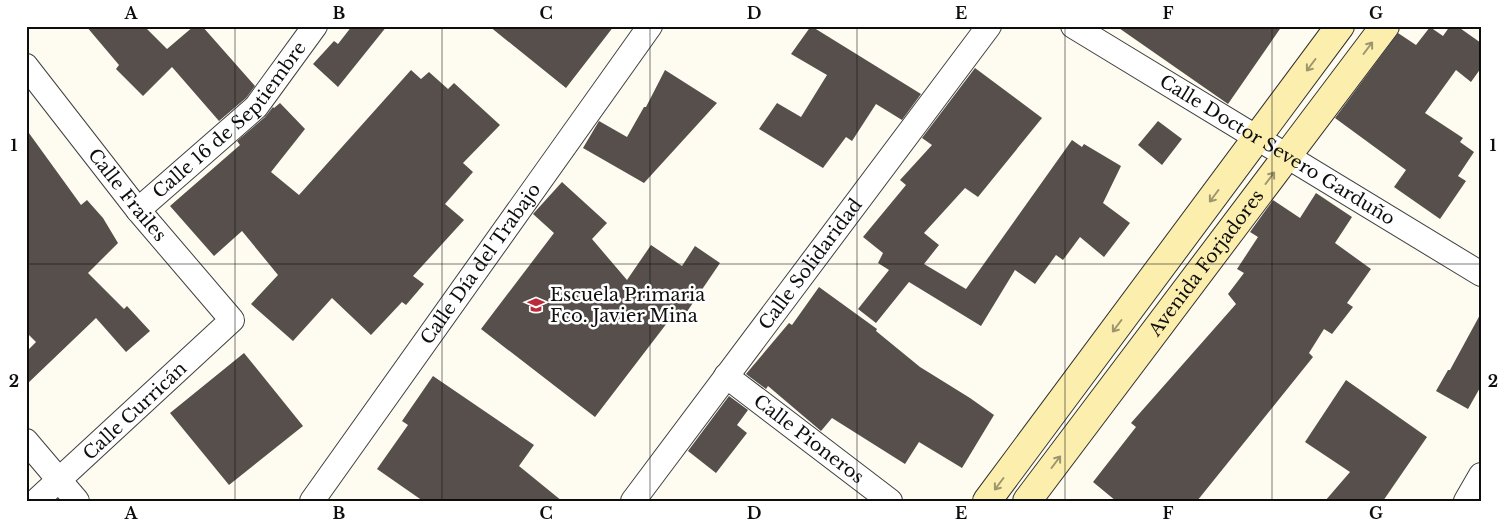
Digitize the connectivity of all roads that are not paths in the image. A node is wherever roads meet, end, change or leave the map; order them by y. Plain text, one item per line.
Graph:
1 (315, 26) edge
2 (650, 26) edge
3 (989, 26) edge
4 (1073, 26) edge
5 (1340, 26) edge
6 (1385, 26) edge
7 (26, 66) edge
8 (1257, 138) junction
9 (1286, 156) junction
10 (138, 210) junction
11 (1481, 274) edge
12 (232, 320) joint
13 (726, 376) junction
14 (26, 441) edge
15 (1481, 476) edge
16 (59, 481) junction
17 (36, 501) edge
18 (77, 501) edge
19 (312, 501) edge
20 (633, 501) edge
21 (890, 501) edge
22 (987, 501) edge
23 (1027, 501) edge
24 (1466, 501) edge

1 - 10 street, Calle 16 de Septiembre
2 - 19 street, Calle Día del Trabajo
3 - 13 street, Calle Solidaridad
4 - 8 street, Calle Doctor Severo Garduño
5 -> 8 main road, Avenida Forjadores
9 -> 6 main road, Avenida Forjadores
7 - 10 street, Calle Frailes
8 - 9 street, Calle Doctor Severo Garduño
8 -> 22 main road, Avenida Forjadores
9 - 11 street, Calle Doctor Severo Garduño
23 -> 9 main road, Avenida Forjadores
10 - 12 street, Calle Frailes
12 - 16 street, Calle Curricán
13 - 20 street, Calle Solidaridad
13 - 21 street, Calle Pioneros
14 - 16 street
15 - 24 street
16 - 17 street, Calle Curricán
16 - 18 street

